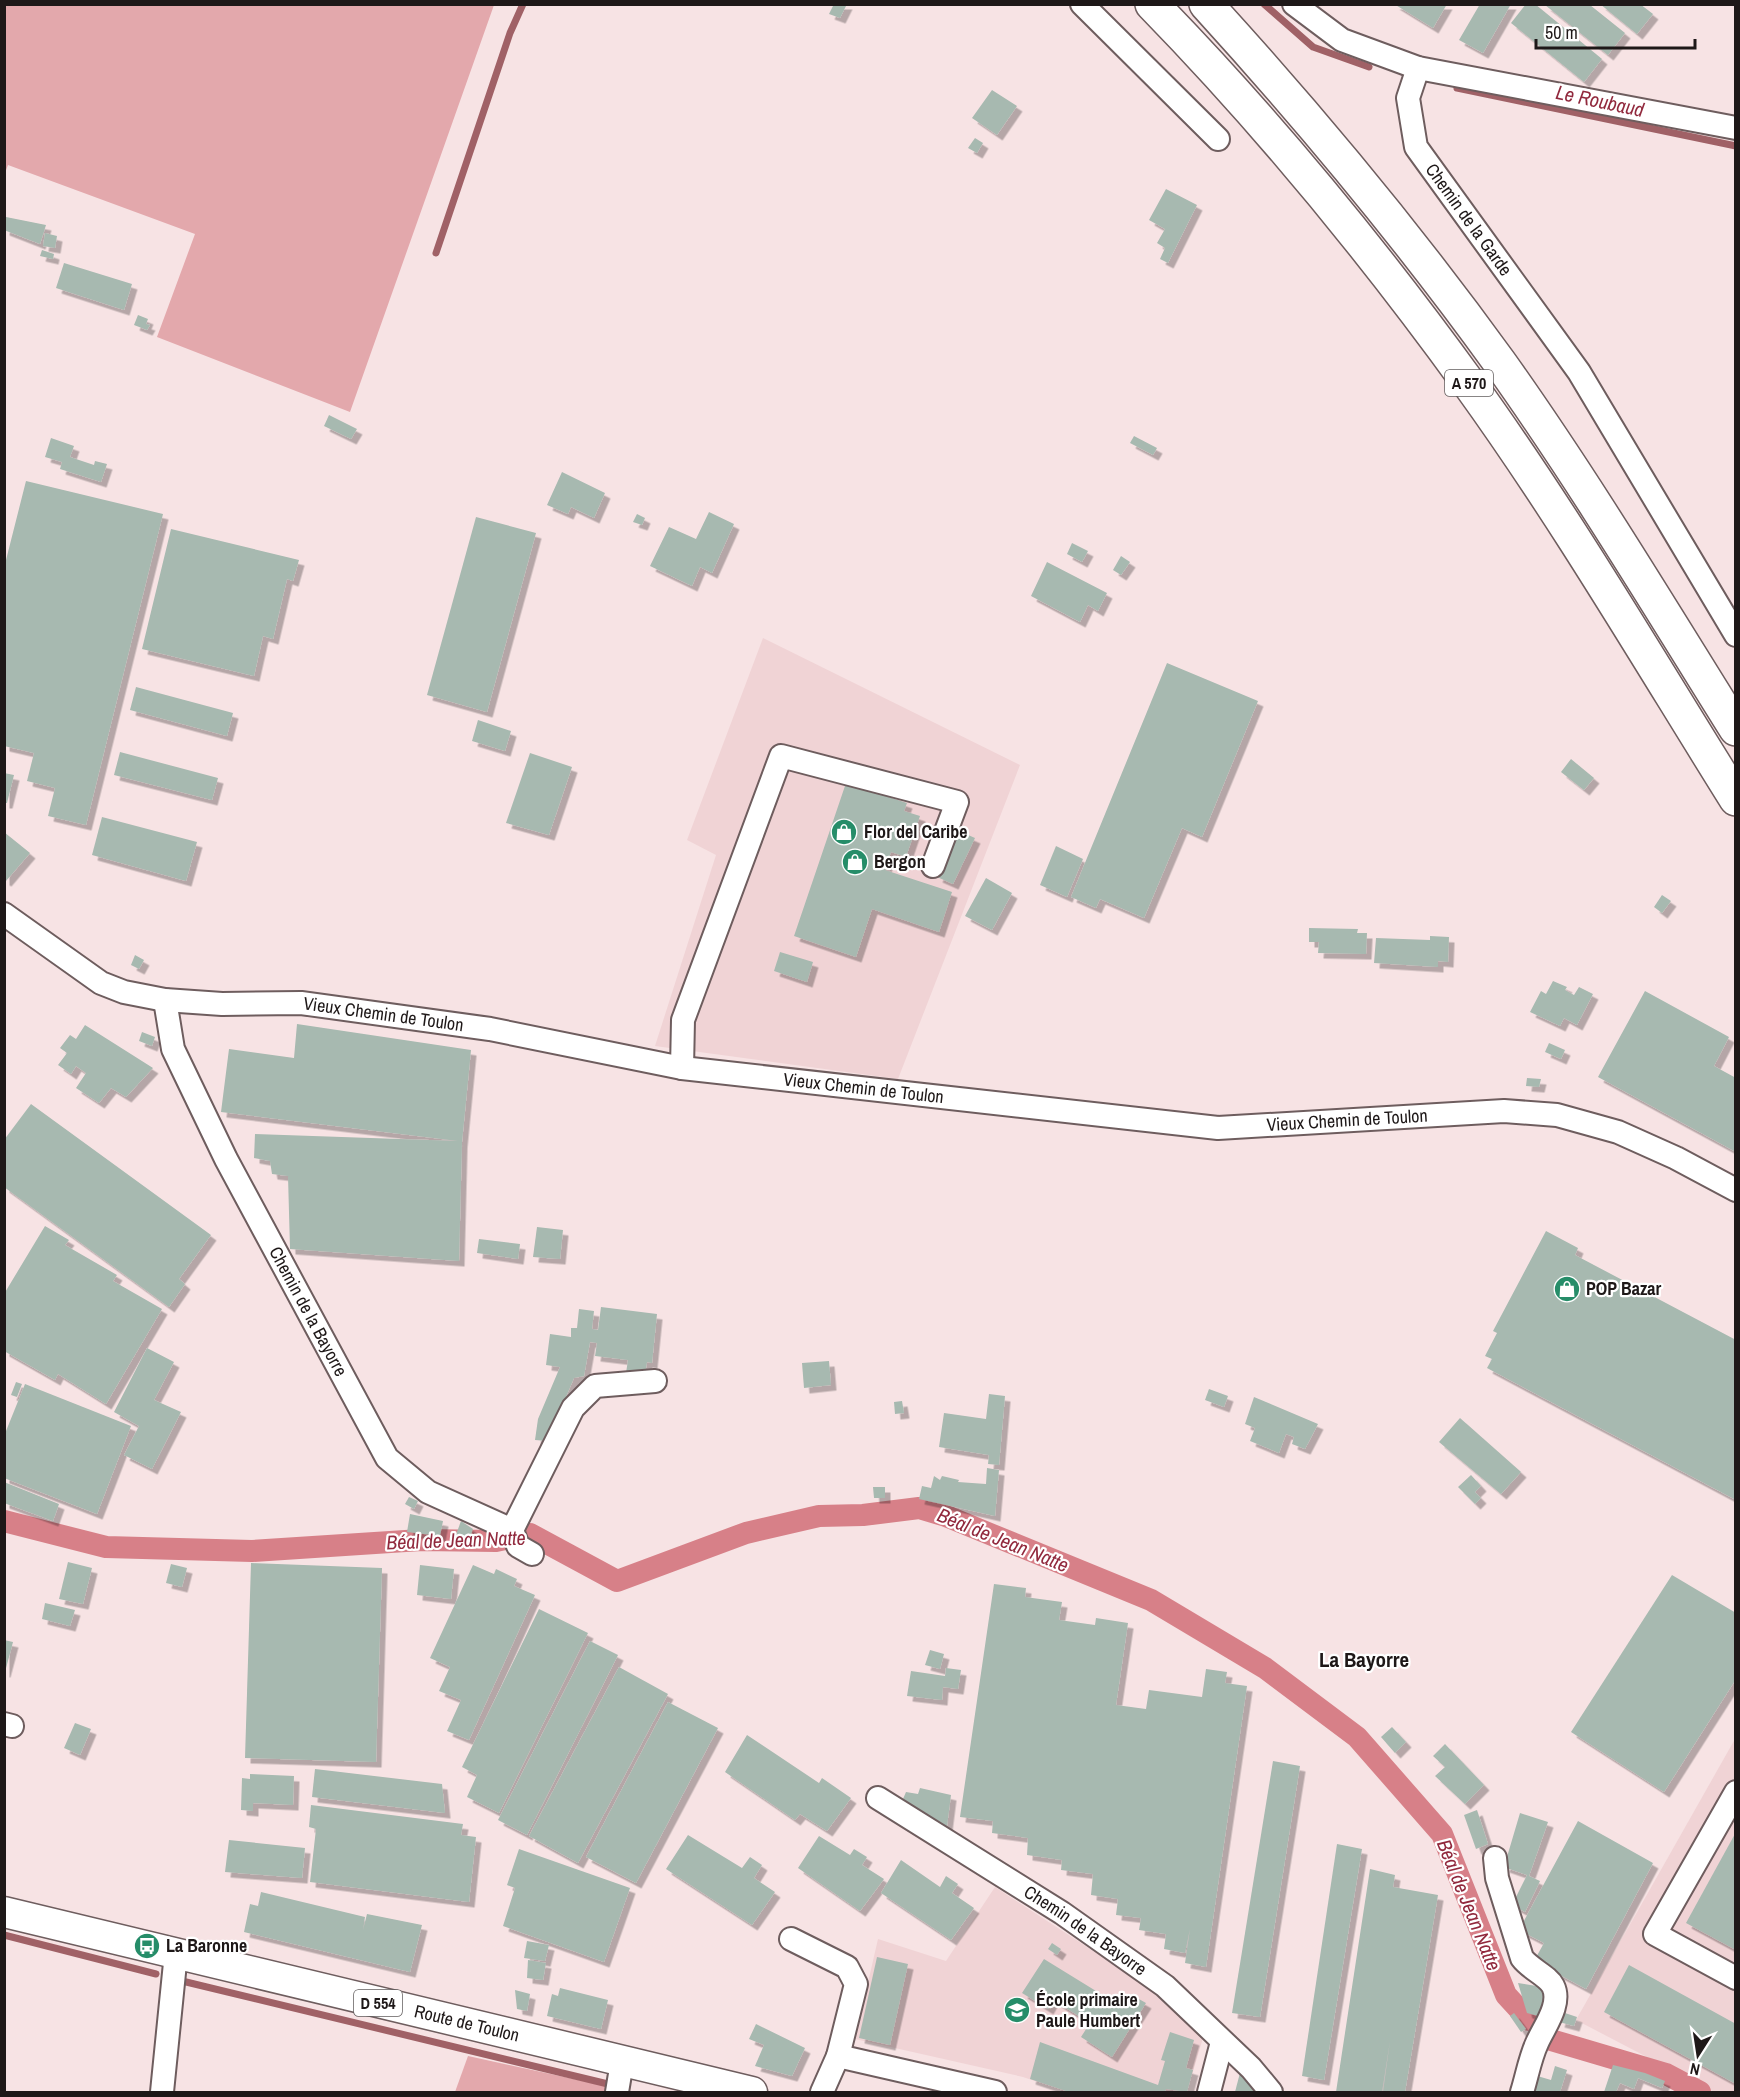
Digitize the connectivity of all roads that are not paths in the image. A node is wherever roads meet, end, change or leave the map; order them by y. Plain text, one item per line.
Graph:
1 (1082, 4) edge
2 (1152, 4) edge
3 (1206, 4) edge
4 (1294, 4) edge
5 (1418, 68) junction
6 (1736, 128) edge
7 (1218, 139) dead end
8 (1736, 635) edge
9 (1736, 729) edge
10 (1736, 799) edge
11 (933, 866) dead end
12 (4, 914) edge
13 (165, 1000) junction
14 (682, 1068) junction
15 (1736, 1190) edge
16 (656, 1381) dead end
17 (1736, 1792) edge
18 (878, 1798) dead end
19 (1495, 1858) dead end
20 (4, 1912) edge
21 (791, 1939) dead end
22 (176, 1953) junction
23 (1736, 1978) edge
24 (1222, 2042) junction
25 (838, 2056) junction
26 (622, 2062) junction
27 (162, 2092) edge
28 (617, 2092) edge
29 (752, 2092) edge
30 (822, 2092) edge
31 (995, 2092) edge
32 (1209, 2092) edge
33 (1271, 2092) edge
34 (1522, 2092) edge

1 - 7 street
2 - 10 highway, A 570
3 - 9 highway, A 570
4 - 5 street
5 - 6 street
5 - 8 street, Chemin de la Garde
11 - 14 street
12 - 13 street, Vieux Chemin de Toulon
13 - 14 street, Vieux Chemin de Toulon
13 - 16 street, Chemin de la Bayorre
14 - 15 street, Vieux Chemin de Toulon
17 - 23 street
18 - 24 street, Chemin de la Bayorre
19 - 34 street
20 - 22 main road, Route de Toulon / D 554
21 - 25 street
22 - 26 main road, Route de Toulon / D 554
22 - 27 street
24 - 32 street
24 - 33 street, Chemin de la Bayorre
25 - 30 street
25 - 31 street
26 - 28 street
26 - 29 main road, Route de Toulon / D 554

